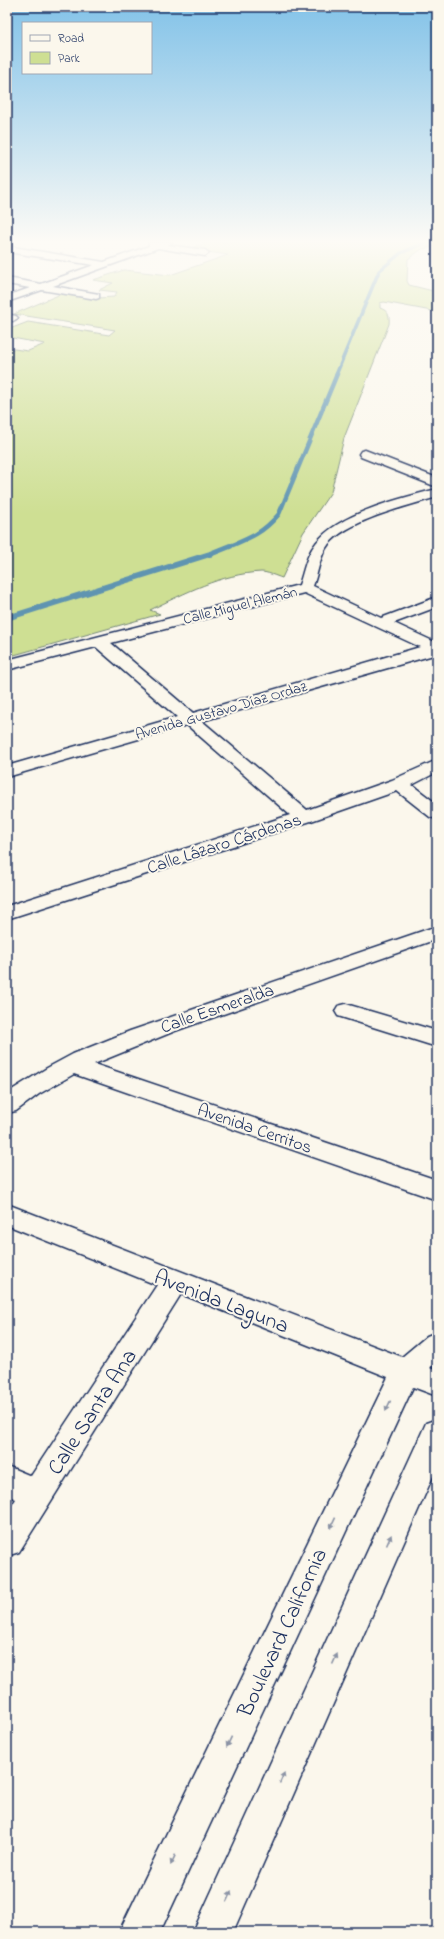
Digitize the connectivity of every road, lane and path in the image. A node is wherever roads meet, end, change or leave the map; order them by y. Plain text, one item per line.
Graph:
1 (365, 454) dead end
2 (437, 483) edge
3 (437, 493) edge
4 (305, 588) junction
5 (437, 602) edge
6 (381, 623) junction
7 (99, 641) junction
8 (436, 648) edge
9 (7, 664) edge
10 (190, 719) junction
11 (437, 765) edge
12 (7, 772) edge
13 (399, 784) junction
14 (437, 813) edge
15 (304, 817) junction
16 (7, 914) edge
17 (437, 932) edge
18 (346, 1011) dead end
19 (437, 1039) edge
20 (73, 1065) junction
21 (7, 1105) edge
22 (437, 1190) edge
23 (7, 1214) edge
24 (174, 1282) junction
25 (437, 1344) edge
26 (405, 1372) junction
27 (437, 1384) edge
28 (437, 1432) edge
29 (7, 1480) edge
30 (37, 1494) junction
31 (7, 1541) edge
32 (139, 1932) edge
33 (213, 1932) edge

1 - 2 street
3 - 4 street, Calle Miguel Alemán
4 - 6 street
4 - 7 street, Calle Miguel Alemán
5 - 6 street
6 - 8 street
7 - 9 street, Calle Miguel Alemán
7 - 10 street
8 - 10 street, Avenida Gustavo Díaz Ordaz
10 - 12 street, Avenida Gustavo Díaz Ordaz
10 - 15 street
11 - 13 street, Calle Lázaro Cárdenas
13 - 14 street
13 - 15 street, Calle Lázaro Cárdenas
15 - 16 street, Calle Lázaro Cárdenas
17 - 20 street, Calle Esmeralda
18 - 19 street
20 - 21 street, Calle Esmeralda
20 - 22 street, Avenida Cerritos
23 - 24 street, Avenida Laguna
24 - 26 street, Avenida Laguna
24 - 30 street, Calle Santa Ana
25 - 26 street, Boulevard California
26 - 27 street, Avenida Laguna
26 -> 32 street, Boulevard California
33 -> 28 street
29 - 30 street
30 - 31 street, Calle Santa Ana

